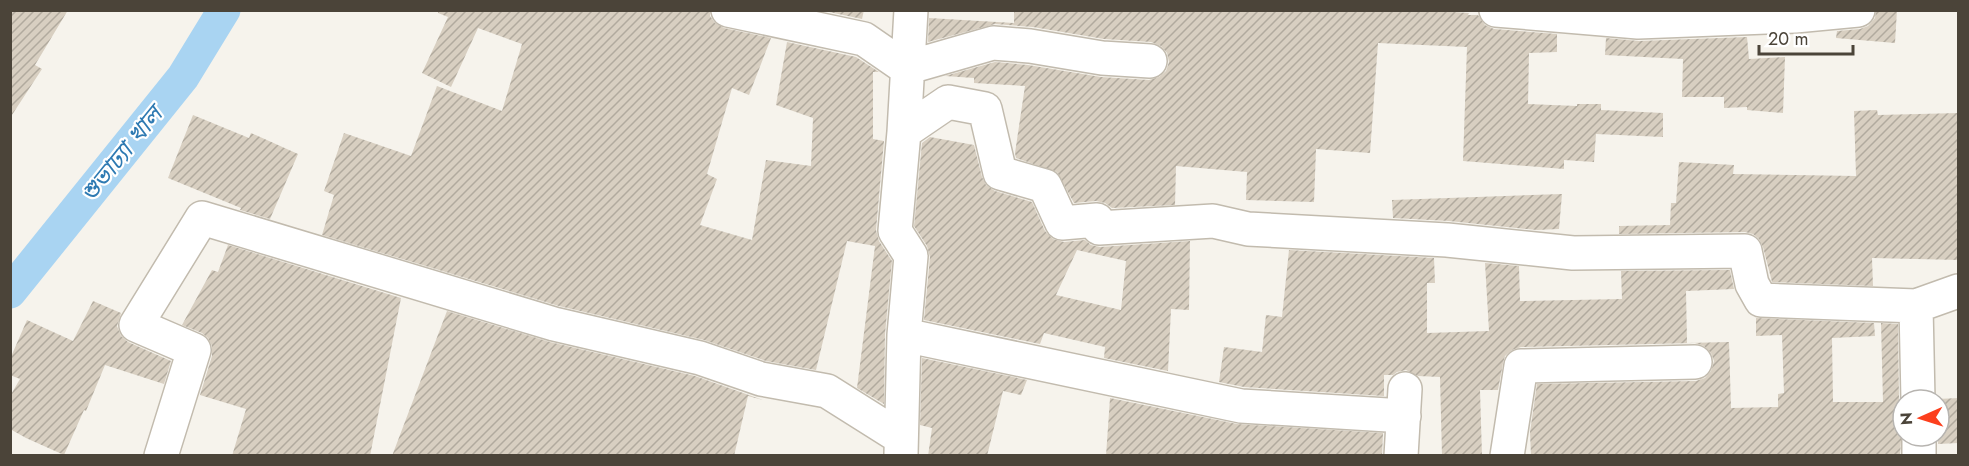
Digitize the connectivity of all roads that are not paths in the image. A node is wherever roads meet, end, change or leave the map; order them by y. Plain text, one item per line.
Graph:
1 (728, 10) edge
2 (911, 10) edge
3 (1496, 10) edge
4 (1858, 10) edge
5 (1150, 61) dead end
6 (906, 68) junction
7 (904, 132) junction
8 (1959, 291) edge
9 (1916, 306) junction
10 (904, 335) junction
11 (1695, 363) dead end
12 (1918, 388) edge
13 (901, 446) edge
14 (161, 456) edge
15 (1401, 456) edge
16 (1507, 456) edge

1 - 6 street
2 - 6 street
3 - 4 street
5 - 6 street
6 - 7 street
7 - 9 street
7 - 10 street
8 - 9 street
9 - 12 street
10 - 13 street
10 - 15 street
11 - 16 street
13 - 14 street

